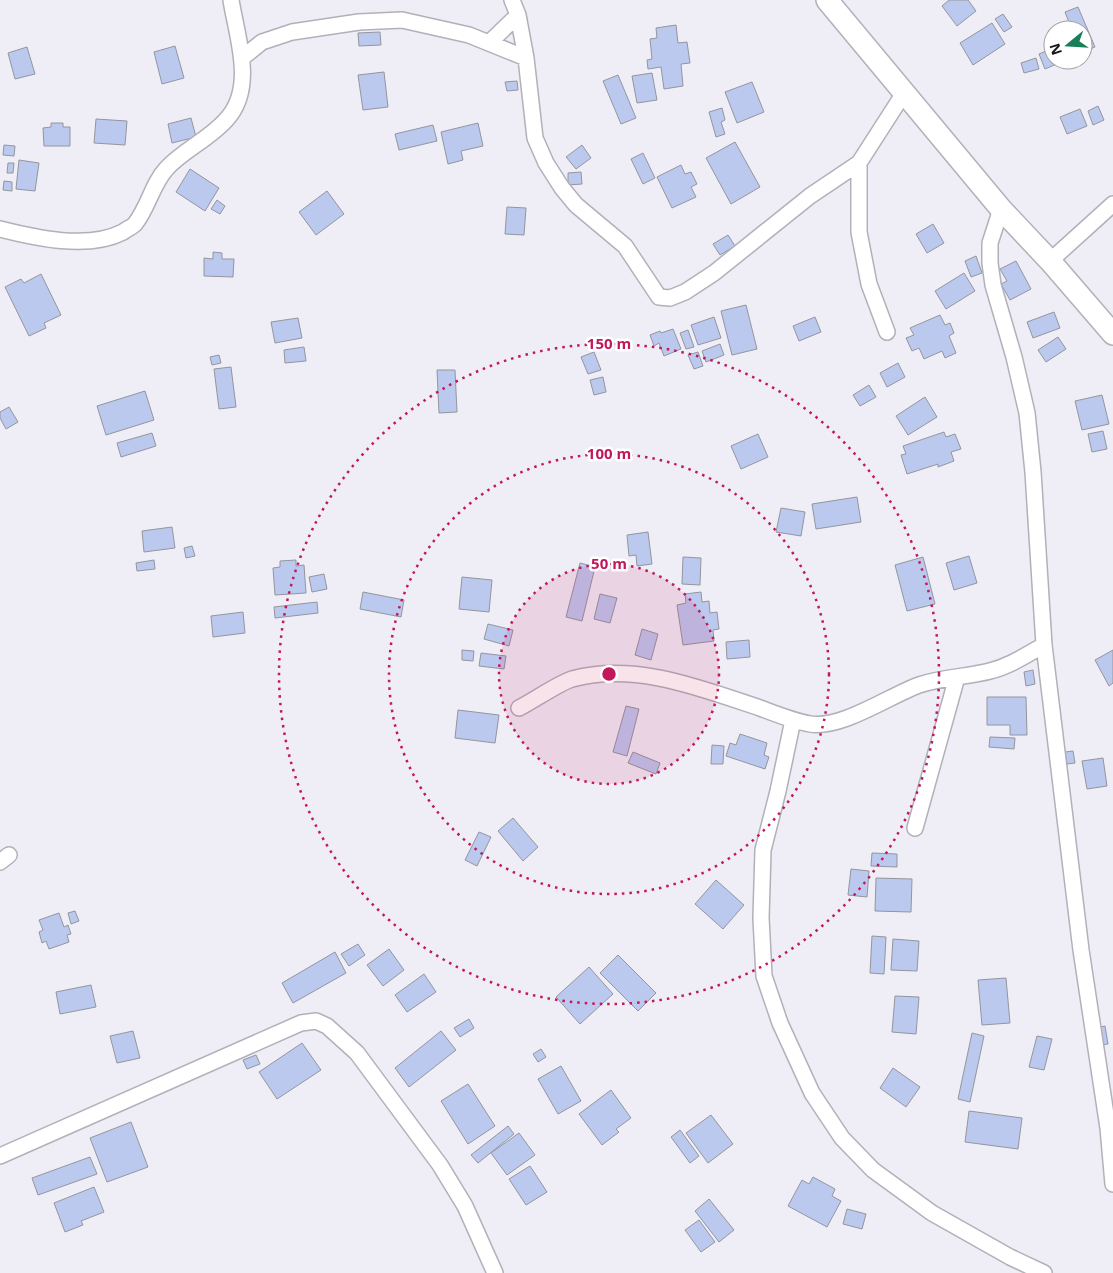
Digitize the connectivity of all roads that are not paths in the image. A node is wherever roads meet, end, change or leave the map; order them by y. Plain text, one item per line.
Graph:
1 (231, 0) edge
2 (512, 0) edge
3 (827, 0) edge
4 (518, 15) junction
5 (236, 31) junction
6 (262, 42) junction
7 (489, 43) junction
8 (242, 58) junction
9 (526, 58) junction
10 (904, 93) junction
11 (859, 163) junction
12 (1113, 204) edge
13 (1001, 209) junction
14 (0, 229) edge
15 (1050, 261) junction
16 (887, 332) dead end
17 (1113, 334) edge
18 (1044, 645) junction
19 (956, 677) junction
20 (520, 708) dead end
21 (793, 720) junction
22 (915, 828) dead end
23 (0, 1156) edge
24 (1113, 1184) edge
25 (495, 1273) edge
26 (1044, 1273) edge

1 - 5 street
2 - 4 street
3 - 10 street
4 - 7 street
4 - 9 street
5 - 6 street
5 - 8 street
6 - 7 street
6 - 8 street
7 - 9 street
8 - 14 street
9 - 11 street
10 - 11 street
10 - 13 street
11 - 16 street
12 - 15 street
13 - 15 street
13 - 18 street
15 - 17 street
18 - 19 street
18 - 24 street
19 - 21 street
19 - 22 street
20 - 21 street
21 - 26 street
23 - 25 street

